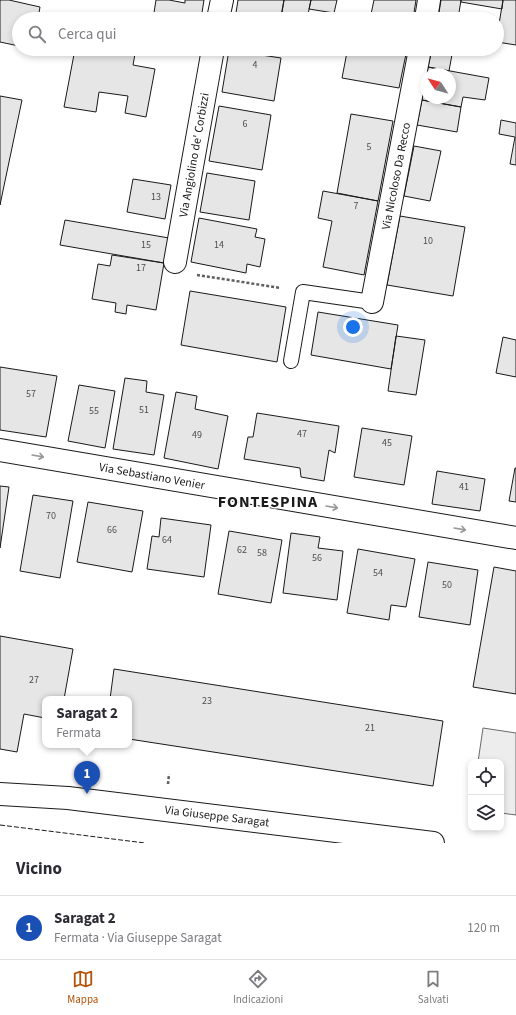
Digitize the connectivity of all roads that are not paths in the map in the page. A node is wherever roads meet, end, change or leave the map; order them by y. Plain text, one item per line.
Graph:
1 (222, 0) edge
2 (429, 0) edge
3 (219, 12) edge
4 (427, 12) edge
5 (212, 56) edge
6 (419, 56) edge
7 (175, 262) dead end
8 (372, 302) joint
9 (291, 361) dead end
10 (0, 450) edge
11 (516, 538) edge
12 (0, 794) edge
13 (433, 843) edge

1 - 3 street
2 - 4 street
5 - 7 street, Via Angiolino de' Corbizzi
6 - 8 street, Via Nicoloso Da Recco
8 - 9 lane
10 -> 11 street, Via Sebastiano Venier
12 - 13 street, Via Giuseppe Saragat

